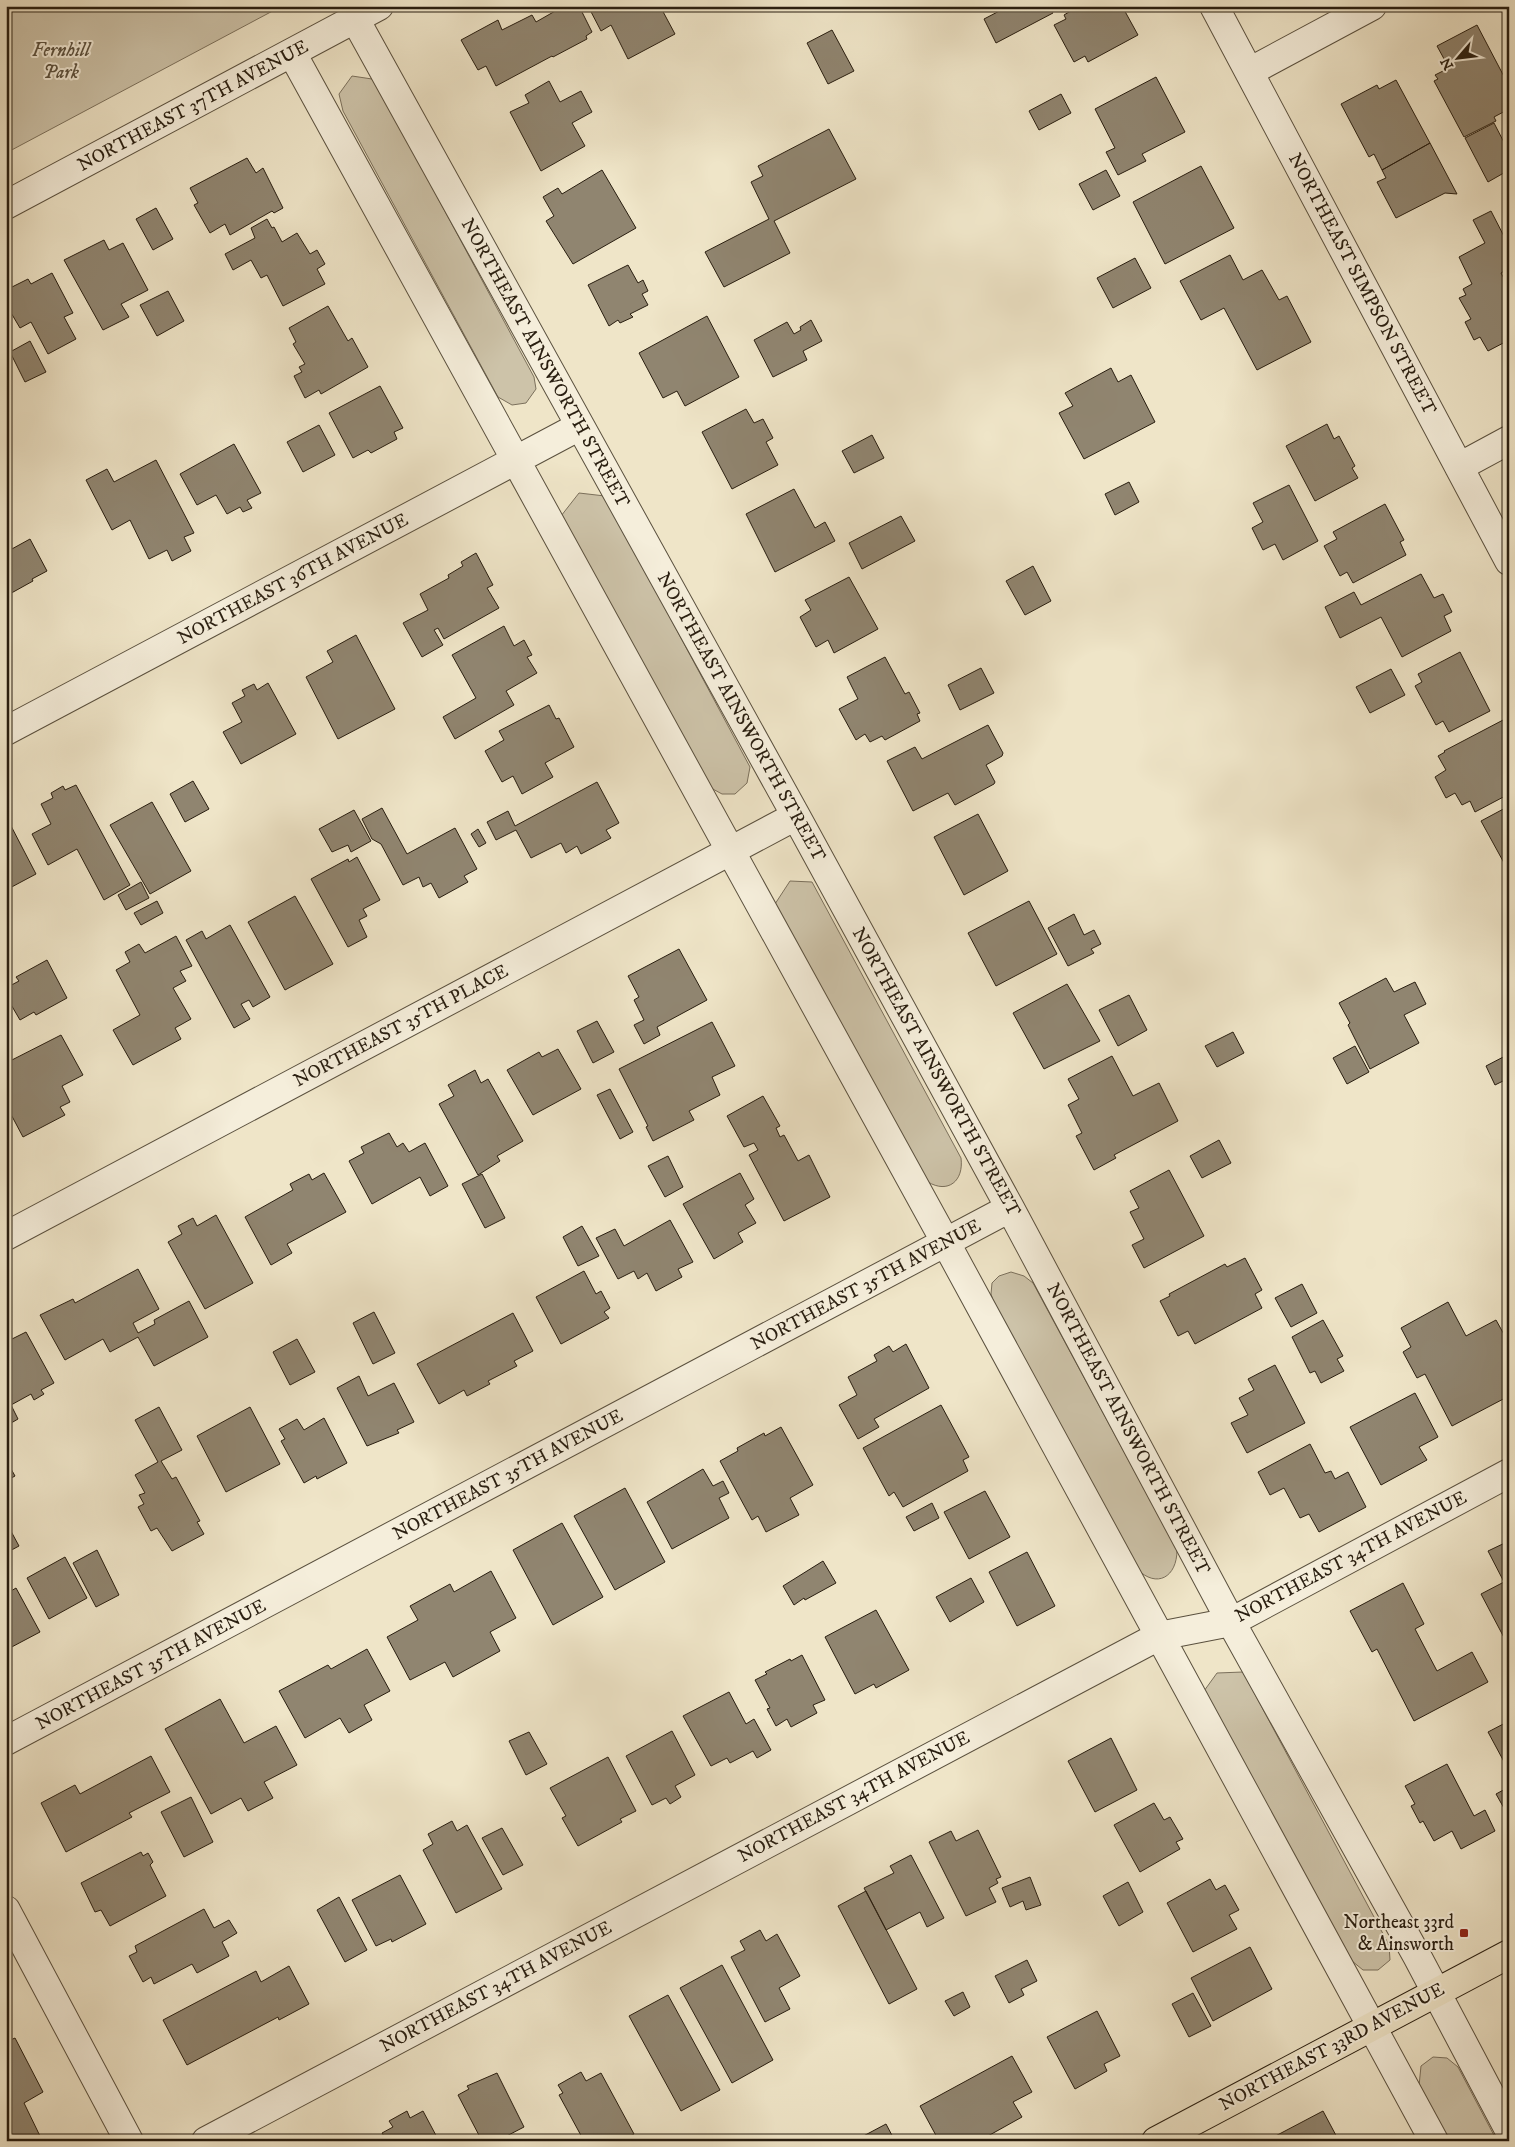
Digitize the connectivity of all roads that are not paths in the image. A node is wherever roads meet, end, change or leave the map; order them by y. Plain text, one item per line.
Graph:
1 (379, 6) edge
2 (1214, 6) edge
3 (1372, 6) edge
4 (355, 19) junction
5 (292, 53) junction
6 (1249, 72) junction
7 (6, 205) edge
8 (580, 426) junction
9 (1509, 440) edge
10 (516, 461) junction
11 (1459, 467) junction
12 (1509, 561) edge
13 (6, 731) edge
14 (796, 816) junction
15 (730, 851) junction
16 (1010, 1208) junction
17 (6, 1236) edge
18 (946, 1243) junction
19 (1509, 1473) edge
20 (1231, 1622) junction
21 (1159, 1636) junction
22 (6, 1742) edge
23 (6, 1910) edge
24 (1509, 1954) edge
25 (1436, 1992) junction
26 (1372, 2026) junction
27 (1509, 2130) edge
28 (130, 2141) edge
29 (206, 2141) edge
30 (1156, 2141) edge
31 (1434, 2141) edge

1 - 4 street, NORTHEAST 37TH AVENUE
2 - 6 street, NORTHEAST SIMPSON STREET
3 - 6 street
4 - 5 street, NORTHEAST 37TH AVENUE
4 - 8 street, NORTHEAST AINSWORTH STREET
5 - 7 street, NORTHEAST 37TH AVENUE
5 - 10 street
6 - 11 street, NORTHEAST SIMPSON STREET
8 - 10 street, NORTHEAST 36TH AVENUE
8 - 14 street, NORTHEAST AINSWORTH STREET
9 - 11 street
10 - 13 street, NORTHEAST 36TH AVENUE
10 - 15 street
11 - 12 street, NORTHEAST SIMPSON STREET
14 - 15 street, NORTHEAST 35TH PLACE
14 - 16 street, NORTHEAST AINSWORTH STREET
15 - 17 street, NORTHEAST 35TH PLACE
15 - 18 street
16 - 18 street, NORTHEAST 35TH AVENUE
16 - 20 street, NORTHEAST AINSWORTH STREET
18 - 21 street
18 - 22 street, NORTHEAST 35TH AVENUE
19 - 20 street, NORTHEAST 34TH AVENUE
20 - 21 street, NORTHEAST 34TH AVENUE
20 - 25 street, NORTHEAST AINSWORTH STREET
21 - 26 street
21 - 29 street, NORTHEAST 34TH AVENUE
23 - 28 street
24 - 25 main road, NORTHEAST 33RD AVENUE
25 - 26 main road, NORTHEAST 33RD AVENUE
25 - 27 street, NORTHEAST AINSWORTH STREET
26 - 30 main road, NORTHEAST 33RD AVENUE
26 - 31 street

